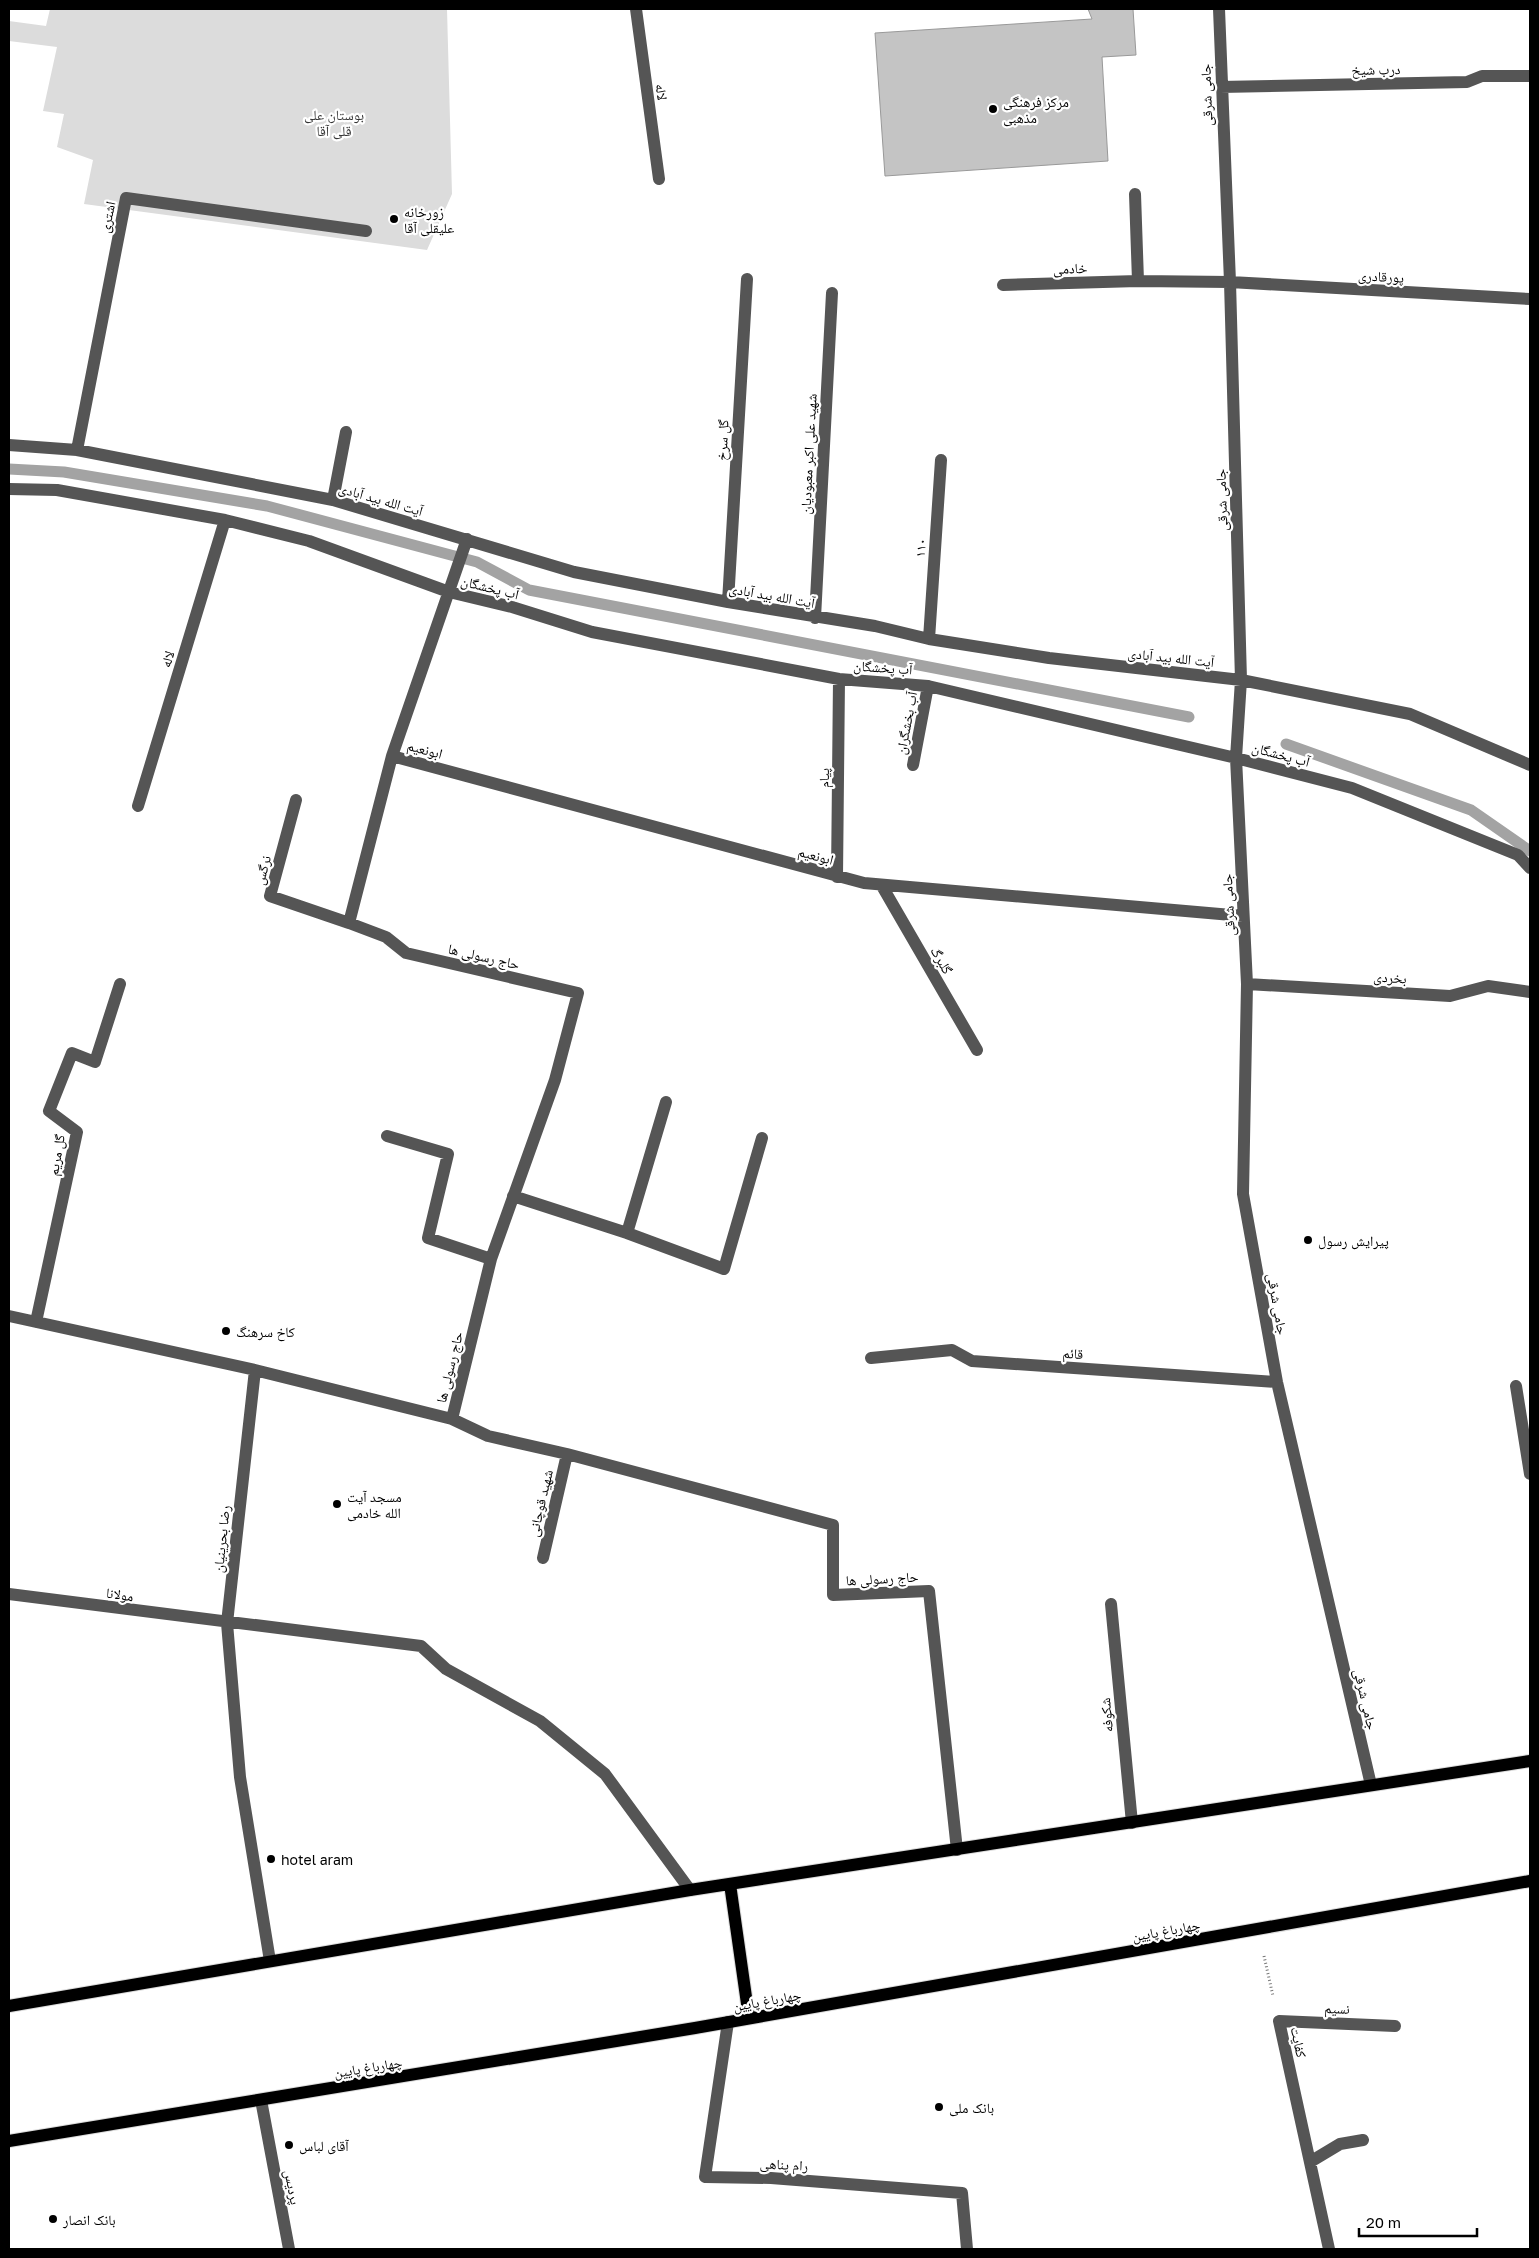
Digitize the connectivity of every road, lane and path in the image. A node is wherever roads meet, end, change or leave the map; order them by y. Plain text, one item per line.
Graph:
1 (636, 9) edge
2 (1219, 9) edge
3 (1530, 76) edge
4 (1220, 87) junction
5 (659, 180) dead end
6 (1135, 194) dead end
7 (366, 232) dead end
8 (747, 279) dead end
9 (1138, 281) junction
10 (1230, 282) junction
11 (1003, 285) dead end
12 (832, 293) dead end
13 (1530, 299) edge
14 (346, 432) dead end
15 (9, 445) edge
16 (77, 450) junction
17 (940, 460) dead end
18 (9, 489) edge
19 (332, 500) junction
20 (225, 520) junction
21 (467, 539) junction
22 (449, 592) junction
23 (728, 602) junction
24 (815, 618) junction
25 (929, 639) junction
26 (839, 679) junction
27 (1240, 680) junction
28 (928, 686) junction
29 (392, 756) junction
30 (1236, 758) junction
31 (913, 765) dead end
32 (1530, 765) edge
33 (296, 800) dead end
34 (138, 806) dead end
35 (1530, 868) edge
36 (837, 877) junction
37 (882, 886) junction
38 (1243, 916) junction
39 (348, 923) junction
40 (120, 984) dead end
41 (1247, 984) junction
42 (1530, 992) edge
43 (977, 1050) dead end
44 (666, 1102) dead end
45 (387, 1136) dead end
46 (762, 1138) dead end
47 (513, 1196) junction
48 (627, 1233) junction
49 (491, 1259) junction
50 (9, 1316) edge
51 (36, 1322) junction
52 (871, 1358) dead end
53 (255, 1370) junction
54 (1277, 1382) junction
55 (1516, 1386) dead end
56 (452, 1419) junction
57 (567, 1454) junction
58 (1530, 1474) edge
59 (543, 1558) dead end
60 (9, 1594) edge
61 (1111, 1604) dead end
62 (227, 1623) junction
63 (1530, 1761) edge
64 (1371, 1785) junction
65 (1132, 1823) junction
66 (957, 1850) junction
67 (1530, 1882) edge
68 (730, 1884) junction
69 (690, 1890) junction
70 (1258, 1929) junction
71 (270, 1961) junction
72 (9, 2006) edge
73 (750, 2018) junction
74 (1279, 2021) junction
75 (728, 2022) junction
76 (1395, 2026) dead end
77 (261, 2100) junction
78 (1364, 2140) dead end
79 (9, 2141) edge
80 (1310, 2162) junction
81 (289, 2249) edge
82 (967, 2249) edge
83 (1329, 2249) edge

1 - 5 street, لاله
2 - 4 street, جامی شرقی
3 - 4 street, درب شیخ
4 - 10 street, جامی شرقی
6 - 9 street
7 - 16 street, اشتری
8 - 23 street, گل سرخ
9 - 10 street, خادمی
9 - 11 street, خادمی
10 - 13 street, پورقادری
10 - 27 street, جامی شرقی
12 - 24 street, شهید علی اکبر معبودیان
14 - 19 street
15 - 16 street, آیت الله بید آبادی
16 - 19 street, آیت الله بید آبادی
17 - 25 street, ۱۱۰
18 - 20 street, آب پخشگان
19 - 21 street, آیت الله بید آبادی
20 - 22 street, آب پخشگان
20 - 34 street, لاله
21 - 22 street
21 - 23 street, آیت الله بید آبادی
22 - 26 street, آب پخشگان
22 - 29 street
23 - 24 street, آیت الله بید آبادی
24 - 25 street, آیت الله بید آبادی
25 - 27 street, آیت الله بید آبادی
26 - 28 street, آب پخشگان
26 - 36 street, پیام
27 - 30 street, جامی شرقی
27 - 32 street, آیت الله بید آبادی
28 - 30 street, آب پخشگان
28 - 31 street, آب بخشگران
29 - 36 street, ابونعیم
29 - 39 street
30 - 35 street, آب پخشگان
30 - 38 street, جامی شرقی
33 - 39 street, نرگس
36 - 37 street, ابونعیم
37 - 38 street, ابونعیم
37 - 43 street, گلبرگ
38 - 41 street, جامی شرقی
39 - 47 street, حاج رسولی ها
40 - 51 street, گل مریم
41 - 42 street, بخردی
41 - 54 street, جامی شرقی
44 - 48 street
45 - 49 street
46 - 48 street
47 - 48 street
47 - 49 street, حاج رسولی ها
49 - 56 street, حاج رسولی ها
50 - 51 street
51 - 53 street
52 - 54 street, قائم
53 - 56 street, حاج رسولی ها
53 - 62 street, رضا بحرینیان
54 - 64 street, جامی شرقی
55 - 58 street
56 - 57 street, حاج رسولی ها
57 - 59 street, شهید قوچانی
57 - 66 street, حاج رسولی ها
60 - 62 street, مولانا
61 - 65 street, شکوفه
62 - 69 street
62 - 71 street, رضا بحرینیان
63 - 64 main road
64 - 65 main road
65 - 66 main road
66 - 68 main road
67 - 70 main road, چهارباغ پایین
68 - 69 main road
68 - 73 main road
69 - 71 main road
70 - 73 main road, چهارباغ پایین
70 - 74 path, کفایت
71 - 72 main road
73 - 75 main road, چهارباغ پایین
74 - 76 street, نسیم
74 - 80 street, کفایت
75 - 77 main road, چهارباغ پایین
75 - 82 street, رام پناهی
77 - 79 main road, چهارباغ پایین
77 - 81 street, پردیس
78 - 80 street
80 - 83 street, کفایت

